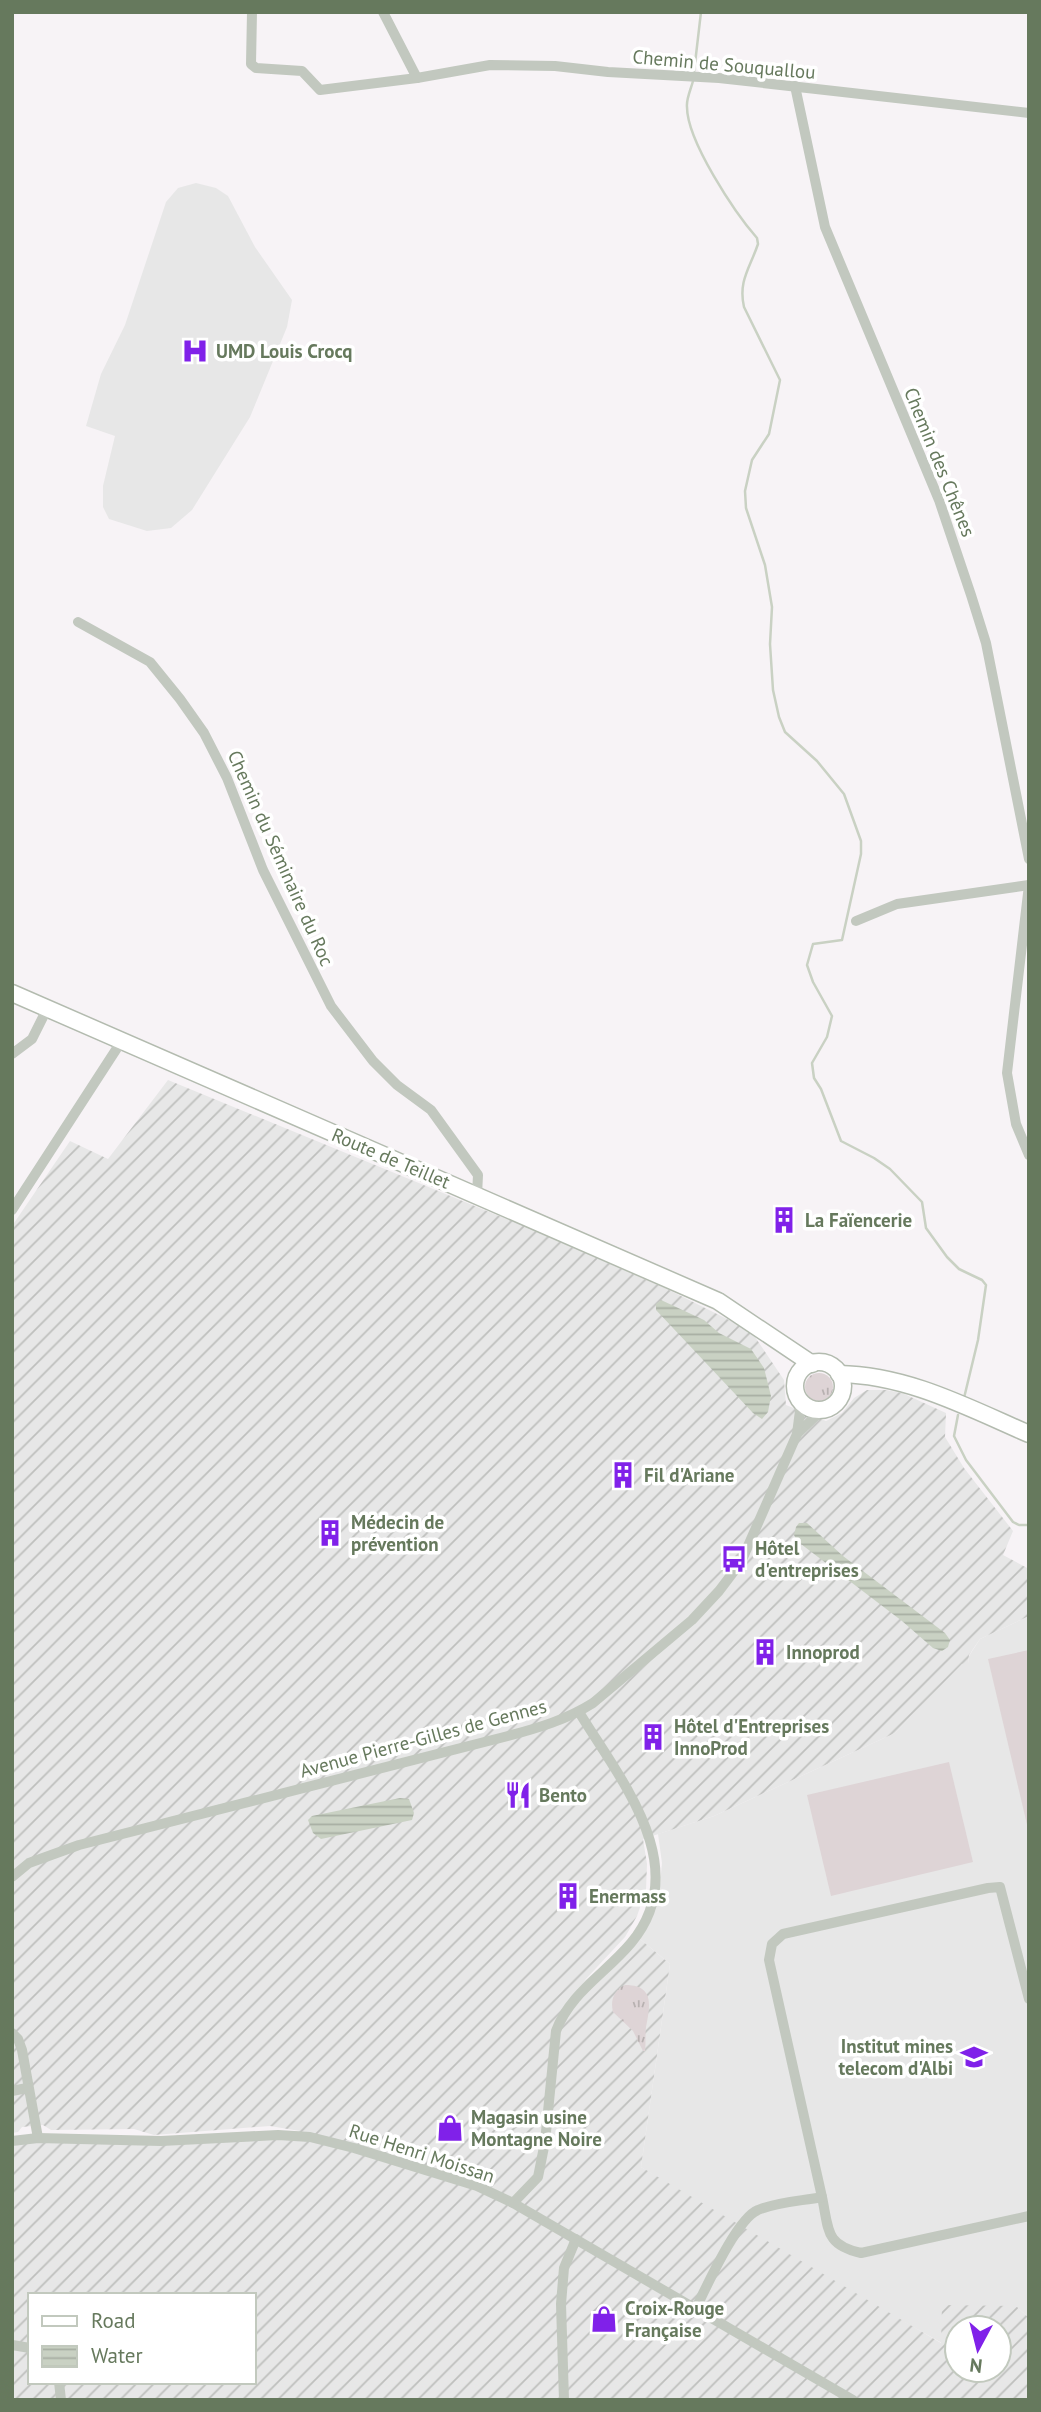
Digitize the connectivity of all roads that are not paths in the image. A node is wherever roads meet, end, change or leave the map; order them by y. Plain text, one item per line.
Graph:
1 (252, 12) edge
2 (383, 12) edge
3 (417, 78) junction
4 (795, 86) junction
5 (1029, 113) edge
6 (78, 622) dead end
7 (1029, 859) edge
8 (1029, 885) edge
9 (856, 921) dead end
10 (12, 993) edge
11 (47, 1009) junction
12 (121, 1042) junction
13 (12, 1054) edge
14 (1029, 1155) edge
15 (477, 1195) junction
16 (12, 1210) edge
17 (766, 1331) junction
18 (812, 1364) junction
19 (839, 1374) junction
20 (796, 1378) junction
21 (890, 1380) junction
22 (840, 1396) junction
23 (801, 1403) junction
24 (822, 1410) junction
25 (797, 1434) junction
26 (1029, 1434) edge
27 (579, 1712) junction
28 (12, 1877) edge
29 (1029, 1999) edge
30 (12, 2033) edge
31 (27, 2088) junction
32 (12, 2091) edge
33 (38, 2138) junction
34 (12, 2141) edge
35 (822, 2197) junction
36 (513, 2203) junction
37 (1029, 2216) edge
38 (576, 2239) junction
39 (695, 2310) junction
40 (564, 2400) edge
41 (853, 2400) edge

1 - 3 street, Chemin de Souquallou
2 - 3 street
3 - 4 street, Chemin de Souquallou
4 - 5 street, Chemin de Souquallou
4 - 7 street, Chemin des Chênes
6 - 15 street, Chemin du Séminaire du Roc
8 - 9 street
8 - 14 street
10 - 11 main road, Route de Teillet
11 - 12 main road, Route de Teillet
11 - 13 street
12 - 15 main road, Route de Teillet
12 - 16 street
15 - 17 main road, Route de Teillet
17 - 18 main road, Route de Teillet
17 - 20 main road, Route de Teillet
18 - 19 main road
18 - 20 main road
19 - 21 main road
19 - 22 main road
20 - 23 main road
21 - 22 main road
21 - 26 main road
22 - 24 main road
23 - 24 main road
23 - 25 street, Avenue Pierre-Gilles de Gennes
24 - 25 street, Avenue Pierre-Gilles de Gennes
25 - 27 street, Avenue Pierre-Gilles de Gennes
27 - 28 street, Avenue Pierre-Gilles de Gennes
27 - 36 street
29 - 35 street
30 - 31 street
31 - 32 street
31 - 33 street
33 - 34 street, Rue Henri Moissan
33 - 36 street, Rue Henri Moissan
35 - 37 street
35 - 39 street
36 - 38 street, Rue Henri Moissan
38 - 39 street, Rue Henri Moissan
38 - 40 street
39 - 41 street, Rue Henri Moissan

